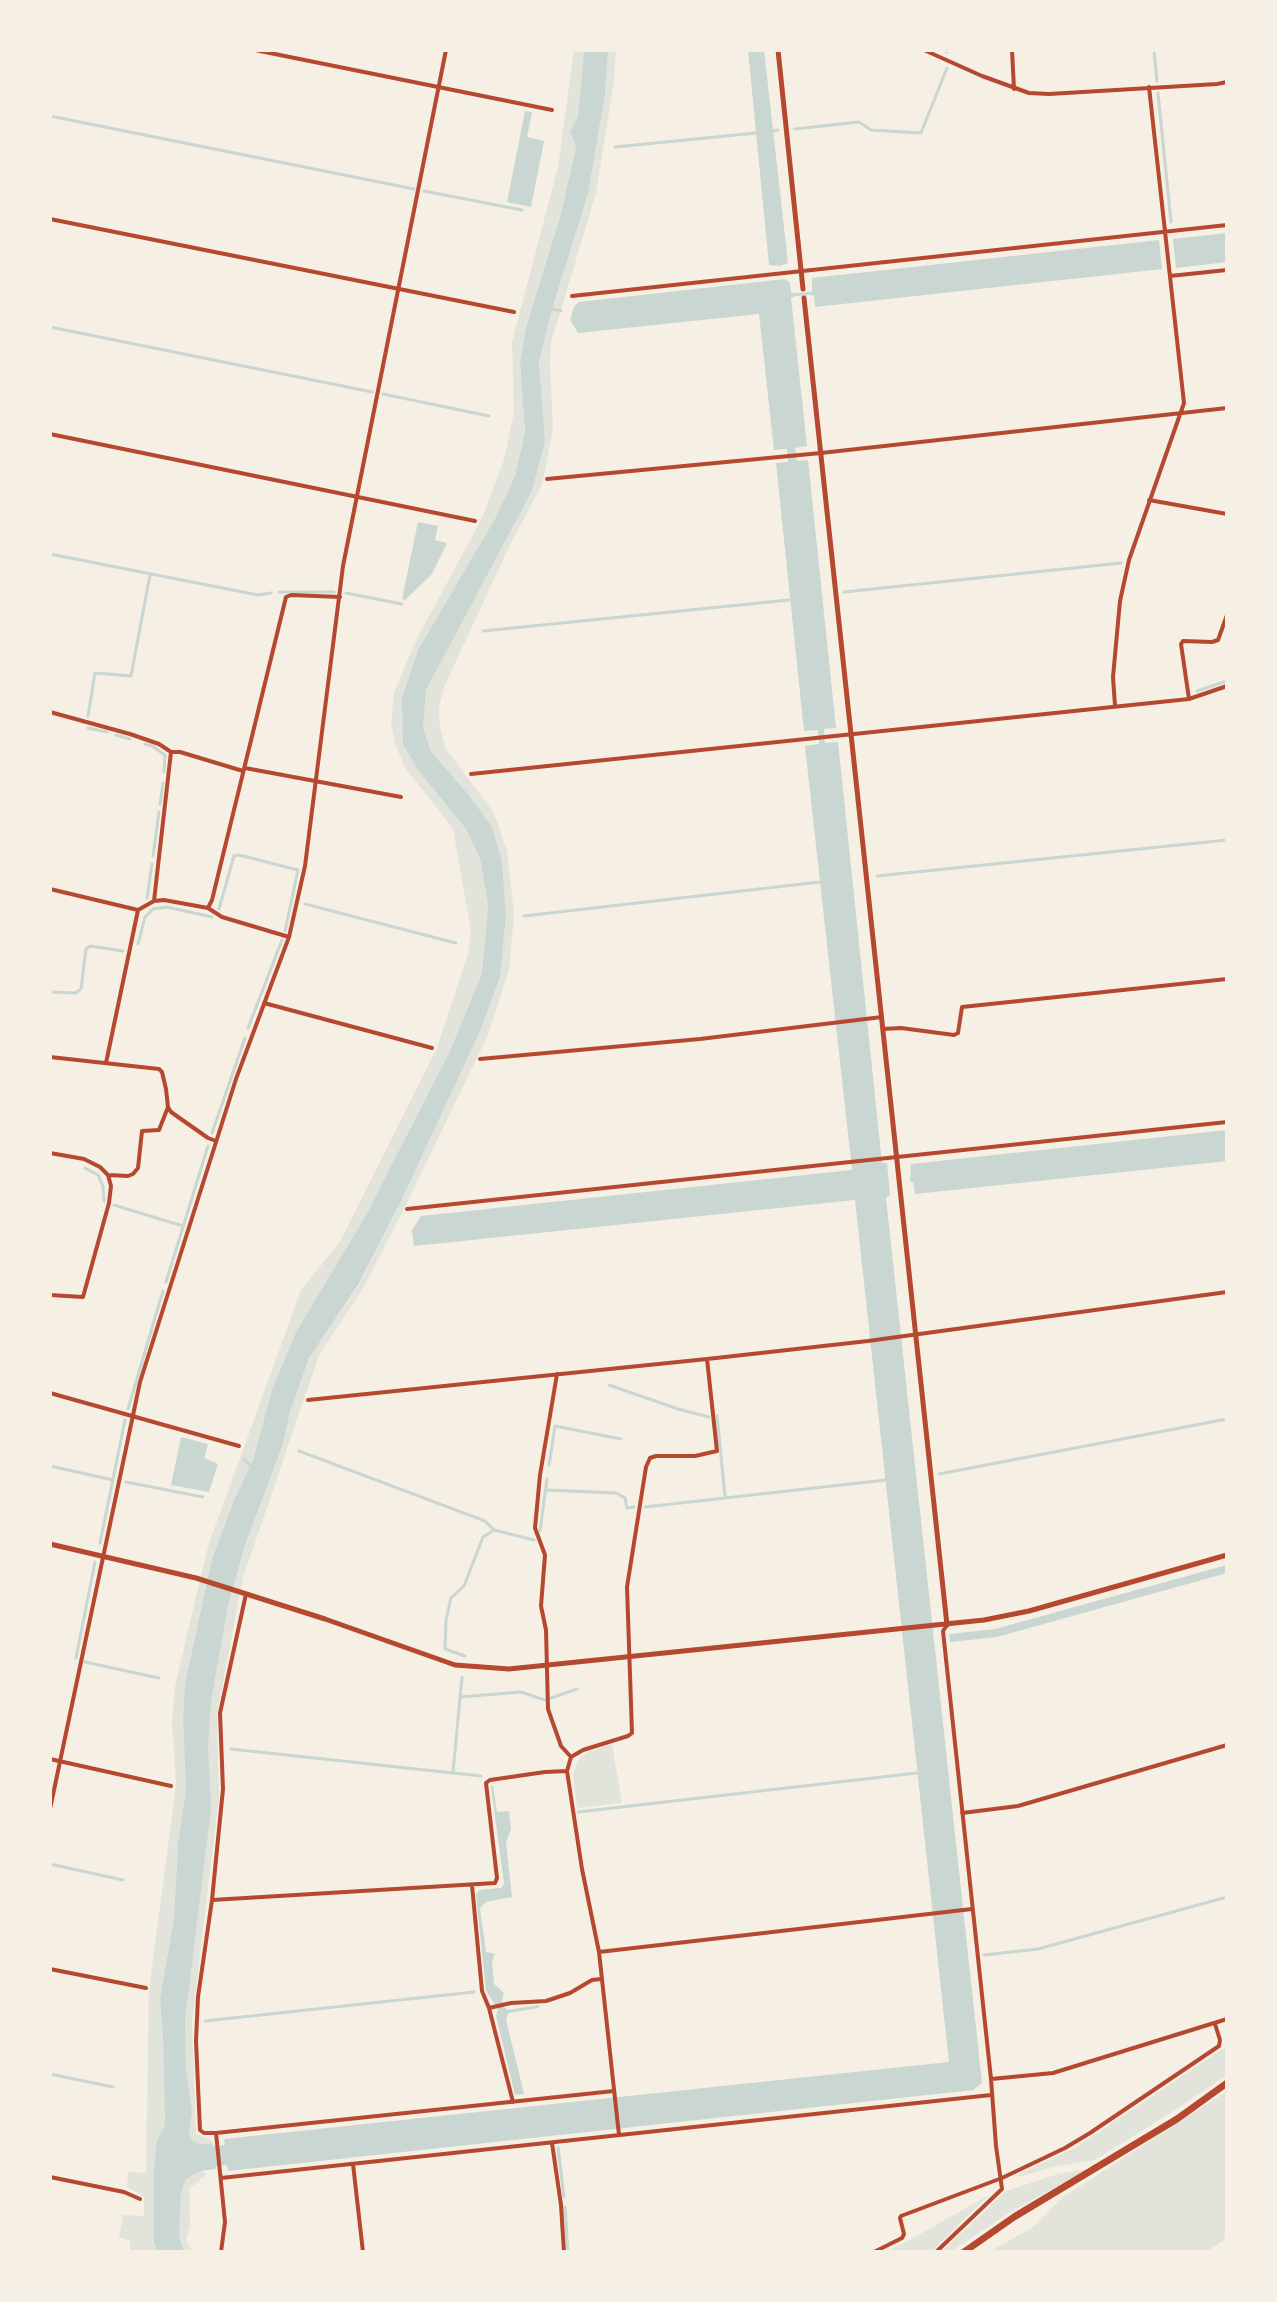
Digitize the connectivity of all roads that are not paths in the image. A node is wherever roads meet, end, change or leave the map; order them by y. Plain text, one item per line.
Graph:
1 (255, 50) edge
2 (446, 50) edge
3 (778, 50) edge
4 (924, 50) edge
5 (1012, 50) edge
6 (1227, 82) edge
7 (439, 86) junction
8 (1149, 87) junction
9 (1014, 89) junction
10 (552, 110) dead end
11 (50, 219) edge
12 (1227, 225) edge
13 (1165, 231) junction
14 (1227, 270) edge
15 (801, 271) junction
16 (1170, 276) junction
17 (399, 289) junction
18 (803, 289) joint
19 (572, 296) dead end
20 (804, 298) joint
21 (514, 312) dead end
22 (1227, 408) edge
23 (1182, 412) junction
24 (50, 434) edge
25 (821, 453) junction
26 (547, 479) dead end
27 (357, 496) junction
28 (1149, 500) junction
29 (1227, 514) edge
30 (475, 521) dead end
31 (340, 597) junction
32 (1227, 615) edge
33 (1227, 686) edge
34 (1189, 699) junction
35 (1115, 706) junction
36 (50, 712) edge
37 (852, 733) junction
38 (171, 752) junction
39 (244, 770) junction
40 (471, 774) dead end
41 (316, 780) junction
42 (401, 797) dead end
43 (50, 889) edge
44 (154, 901) junction
45 (208, 908) junction
46 (138, 910) junction
47 (289, 937) junction
48 (1227, 979) edge
49 (264, 1003) junction
50 (882, 1017) junction
51 (883, 1029) junction
52 (432, 1048) dead end
53 (50, 1057) edge
54 (480, 1059) dead end
55 (106, 1063) junction
56 (168, 1107) junction
57 (1227, 1122) edge
58 (216, 1141) junction
59 (50, 1153) edge
60 (897, 1157) junction
61 (108, 1175) junction
62 (407, 1209) dead end
63 (1227, 1292) edge
64 (50, 1295) edge
65 (916, 1335) junction
66 (707, 1359) junction
67 (557, 1374) junction
68 (50, 1393) edge
69 (308, 1400) dead end
70 (131, 1415) junction
71 (239, 1446) dead end
72 (50, 1544) edge
73 (103, 1555) junction
74 (1227, 1555) edge
75 (244, 1592) junction
76 (947, 1625) junction
77 (630, 1657) junction
78 (548, 1665) junction
79 (1227, 1745) edge
80 (571, 1757) junction
81 (50, 1759) edge
82 (60, 1761) junction
83 (567, 1771) junction
84 (171, 1786) dead end
85 (50, 1809) edge
86 (962, 1813) junction
87 (472, 1885) junction
88 (212, 1900) junction
89 (972, 1909) junction
90 (599, 1952) junction
91 (50, 1969) edge
92 (602, 1979) junction
93 (146, 1988) dead end
94 (491, 2008) junction
95 (1227, 2019) edge
96 (1215, 2024) junction
97 (991, 2079) junction
98 (1227, 2083) edge
99 (614, 2091) junction
100 (991, 2095) junction
101 (513, 2102) junction
102 (619, 2135) junction
103 (216, 2136) junction
104 (552, 2143) junction
105 (353, 2164) junction
106 (220, 2175) junction
107 (50, 2177) edge
108 (1002, 2178) junction
109 (140, 2199) dead end
110 (221, 2252) edge
111 (363, 2252) edge
112 (564, 2252) edge
113 (874, 2252) edge
114 (936, 2252) edge
115 (964, 2252) edge

1 - 7 street
2 - 7 street
3 - 15 street
4 - 9 street
5 - 9 street
6 - 8 street
7 - 10 street
7 - 17 street
8 - 9 street
8 - 13 street
11 - 17 street
12 - 13 street
13 - 15 street
13 - 16 street
14 - 16 street
15 - 18 street
15 - 19 street
16 - 23 street
17 - 21 street
17 - 27 street
18 - 20 street
20 - 25 street
22 - 23 street
23 - 25 street
23 - 28 street
24 - 27 street
25 - 26 street
25 - 37 street
27 - 30 street
27 - 31 street
28 - 29 street
28 - 35 street
31 - 39 street
31 - 41 street
32 - 34 street
33 - 34 street
34 - 35 street
35 - 37 street
36 - 38 street
37 - 40 street
37 - 50 street
38 - 39 street
38 - 44 street
39 - 41 street
39 - 45 street
41 - 42 street
41 - 47 street
43 - 46 street
44 - 45 street
44 - 46 street
45 - 47 street
46 - 55 street
47 - 49 street
48 - 51 street
49 - 52 street
49 - 58 street
50 - 51 street
50 - 54 street
51 - 60 street
53 - 55 street
55 - 56 street
56 - 58 street
56 - 61 street
57 - 60 street
58 - 70 street
59 - 61 street
60 - 62 street
60 - 65 street
61 - 64 street
63 - 65 street
65 - 66 street
65 - 76 street
66 - 67 street
66 - 77 street
67 - 69 street
67 - 78 street
68 - 70 street
70 - 71 street
70 - 73 street
72 - 73 street
73 - 75 street
73 - 82 street
74 - 76 street
75 - 78 street
75 - 88 street
76 - 77 street
76 - 86 street
77 - 78 street
77 - 80 street
78 - 80 street
79 - 86 street
80 - 83 street
81 - 82 street
82 - 84 street
82 - 85 street
83 - 87 street
83 - 90 street
86 - 89 street
87 - 88 street
87 - 94 street
88 - 103 street
89 - 90 street
89 - 97 street
90 - 92 street
91 - 93 street
92 - 94 street
92 - 99 street
94 - 101 street
95 - 96 street
96 - 97 street
96 - 108 street
97 - 100 street
98 - 115 main road
99 - 101 street
99 - 102 street
100 - 102 street
100 - 108 street
101 - 103 street
102 - 104 street
103 - 106 street
104 - 105 street
104 - 112 street
105 - 106 street
105 - 111 street
106 - 110 street
107 - 109 street
108 - 113 street
108 - 114 street

